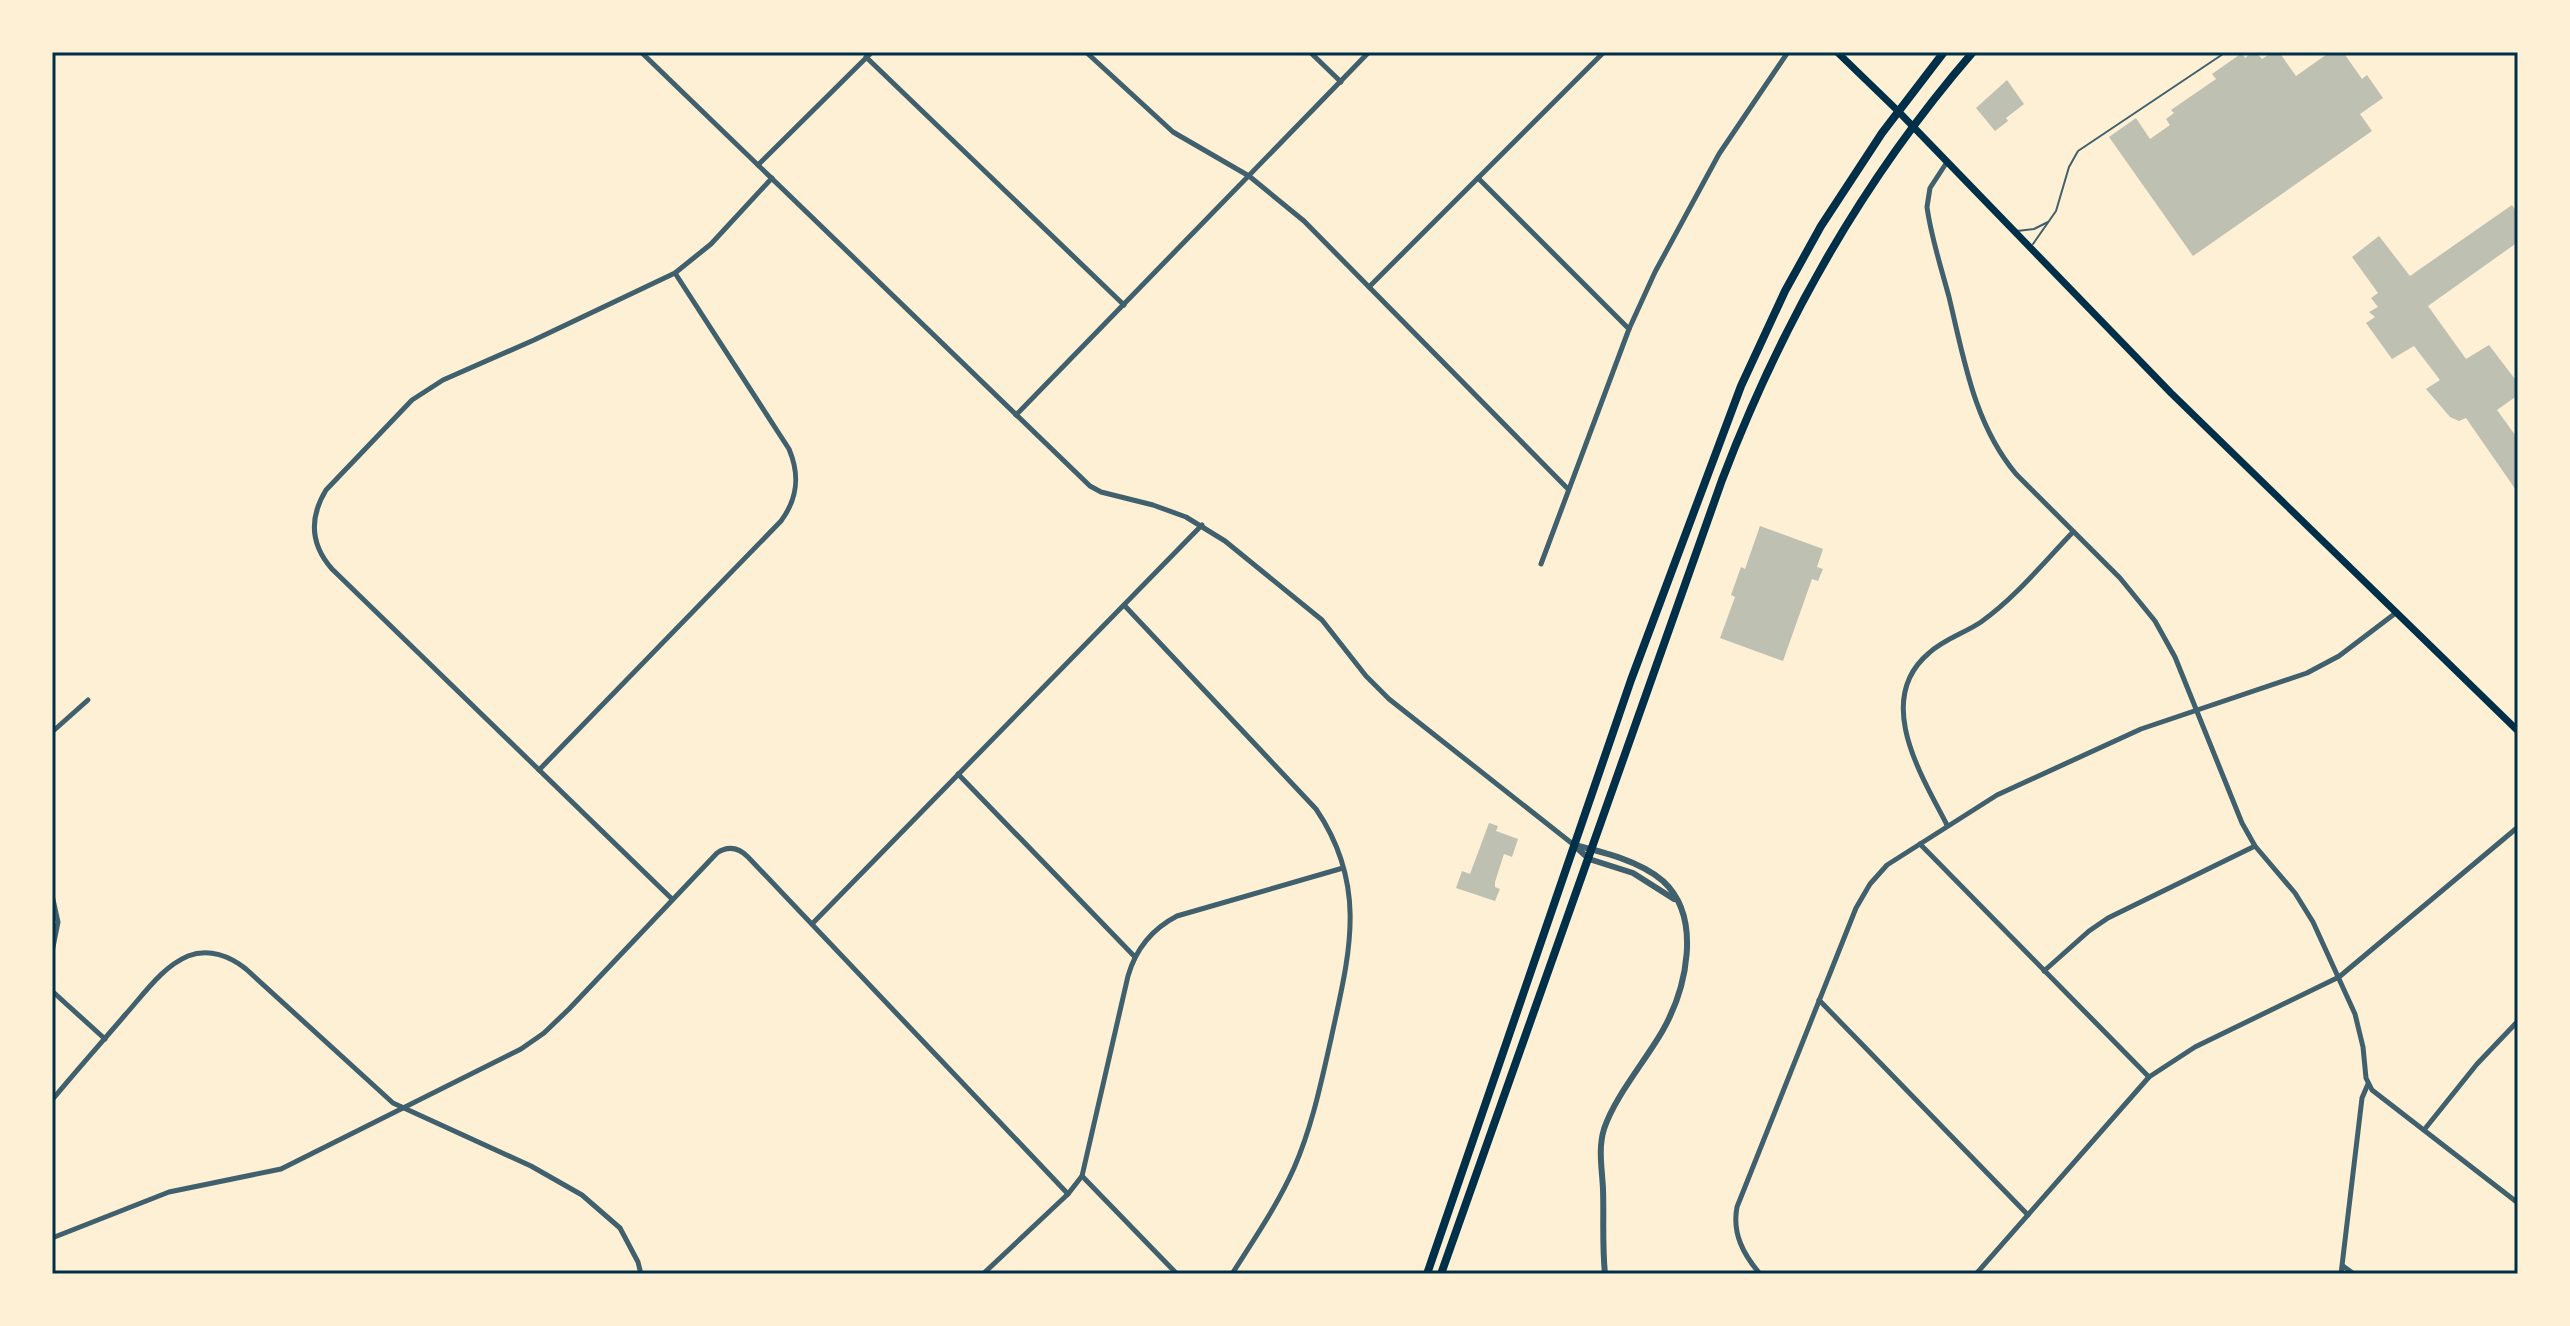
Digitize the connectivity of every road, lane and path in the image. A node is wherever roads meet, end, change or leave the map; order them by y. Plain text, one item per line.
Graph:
1 (641, 52) edge
2 (1086, 52) edge
3 (1310, 52) edge
4 (1369, 52) edge
5 (1604, 52) edge
6 (1788, 52) edge
7 (1837, 52) edge
8 (1944, 52) edge
9 (1973, 52) edge
10 (2226, 52) edge
11 (869, 55) edge
12 (1341, 82) junction
13 (1898, 111) junction
14 (1913, 127) junction
15 (1947, 162) junction
16 (758, 165) junction
17 (1249, 176) junction
18 (772, 178) junction
19 (1478, 178) junction
20 (2052, 218) junction
21 (2014, 231) junction
22 (2030, 248) junction
23 (675, 273) junction
24 (1369, 287) junction
25 (1124, 305) junction
26 (1629, 329) junction
27 (1016, 415) junction
28 (1568, 489) junction
29 (1202, 525) junction
30 (2073, 532) junction
31 (1541, 564) dead end
32 (1124, 605) junction
33 (2397, 612) junction
34 (88, 700) dead end
35 (2195, 710) junction
36 (2518, 731) edge
37 (52, 732) edge
38 (539, 770) junction
39 (958, 774) junction
40 (1947, 825) junction
41 (2518, 827) edge
42 (1919, 844) junction
43 (1574, 845) junction
44 (2255, 846) junction
45 (1590, 854) junction
46 (1343, 868) junction
47 (52, 895) edge
48 (672, 899) junction
49 (812, 924) junction
50 (52, 952) edge
51 (1135, 957) junction
52 (2044, 971) junction
53 (2339, 977) junction
54 (52, 991) edge
55 (1819, 1000) junction
56 (2518, 1021) edge
57 (105, 1039) junction
58 (2149, 1077) junction
59 (2368, 1084) junction
60 (52, 1100) edge
61 (403, 1109) junction
62 (2424, 1130) junction
63 (1082, 1176) junction
64 (1068, 1194) junction
65 (2518, 1203) edge
66 (2028, 1215) junction
67 (52, 1238) edge
68 (2343, 1266) junction
69 (641, 1274) edge
70 (983, 1274) edge
71 (1177, 1274) edge
72 (1232, 1274) edge
73 (1427, 1274) edge
74 (1441, 1274) edge
75 (1605, 1274) edge
76 (1760, 1274) edge
77 (1976, 1274) edge
78 (2341, 1274) edge
79 (2354, 1274) edge

1 - 16 street
2 - 17 street
3 - 12 street
4 - 12 street
5 - 19 street
6 - 26 street
7 - 13 main road
8 - 13 highway
9 - 14 highway
10 - 20 lane
11 - 16 street
11 - 25 street
12 - 17 street
13 - 14 main road
13 - 43 highway
14 - 15 main road
14 - 45 highway
15 - 21 main road
15 - 30 street
16 - 18 street
17 - 24 street
17 - 25 street
18 - 23 street
18 - 27 street
19 - 24 street
19 - 26 street
20 - 21 lane
20 - 22 lane
21 - 22 main road
22 - 33 main road
23 - 38 street
23 - 38 street
24 - 28 street
25 - 27 street
26 - 28 street
27 - 29 street
28 - 31 street
29 - 32 street
29 - 43 street
30 - 35 street
30 - 40 street
32 - 39 street
32 - 46 street
33 - 35 street
33 - 36 main road
34 - 37 street
35 - 40 street
35 - 44 street
38 - 48 street
39 - 49 street
39 - 51 street
40 - 42 street
41 - 53 street
42 - 52 street
42 - 55 street
43 - 45 street
43 - 73 highway
44 - 52 street
44 - 53 street
45 - 74 highway
45 - 75 street
46 - 51 street
46 - 72 street
47 - 50 street
48 - 49 street
48 - 61 street
49 - 64 street
51 - 63 street
52 - 58 street
53 - 58 street
53 - 59 street
54 - 57 street
55 - 66 street
55 - 76 street
56 - 62 street
57 - 60 street
57 - 61 street
58 - 66 street
59 - 62 street
59 - 68 street
61 - 67 street
61 - 69 street
62 - 65 street
63 - 64 street
63 - 71 street
64 - 70 street
66 - 77 street
68 - 78 street
68 - 79 street

